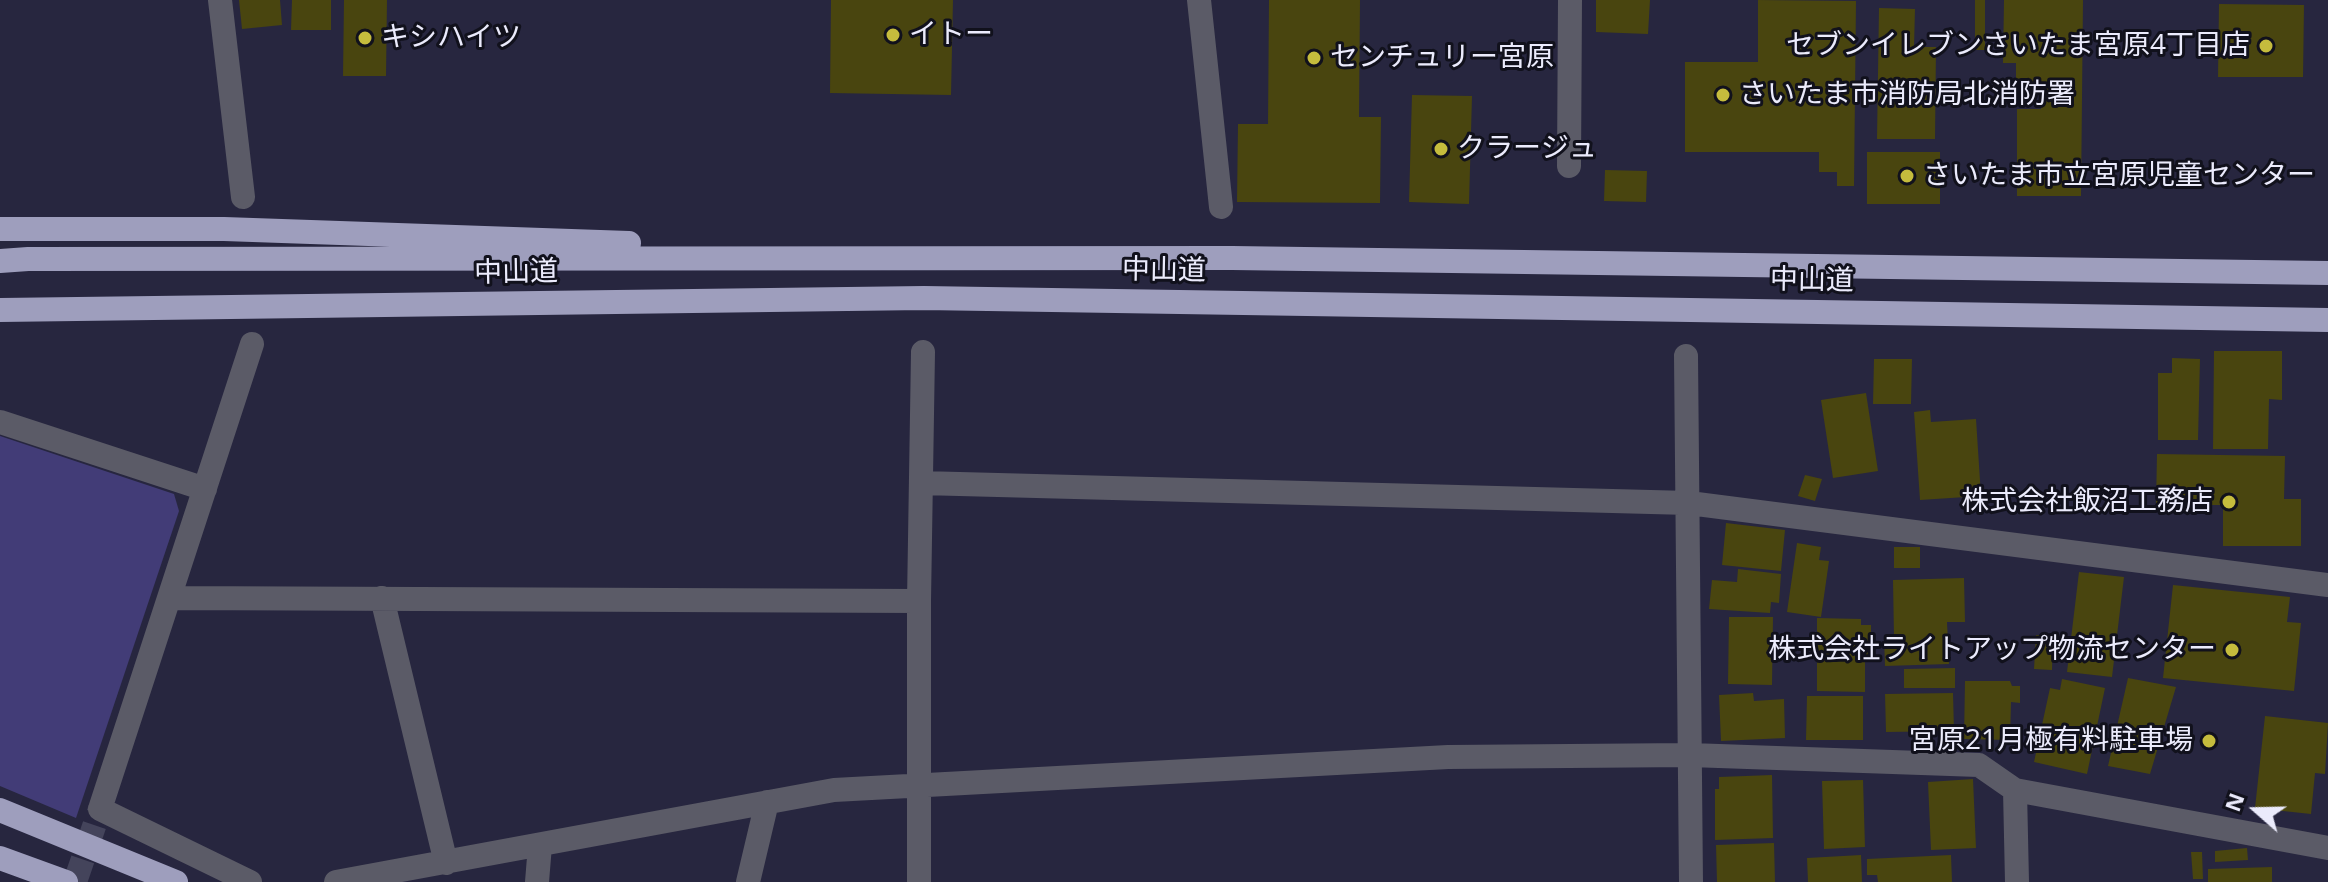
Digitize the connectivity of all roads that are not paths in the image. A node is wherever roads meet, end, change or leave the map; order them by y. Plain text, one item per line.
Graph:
1 (220, 0) edge
2 (1199, 0) edge
3 (1570, 0) edge
4 (1569, 166) dead end
5 (243, 197) dead end
6 (1221, 207) dead end
7 (0, 229) edge
8 (756, 259) junction
9 (0, 261) edge
10 (2328, 273) edge
11 (0, 310) edge
12 (2328, 320) edge
13 (252, 344) dead end
14 (923, 352) dead end
15 (1686, 356) dead end
16 (0, 422) edge
17 (921, 483) junction
18 (205, 489) junction
19 (1689, 503) junction
20 (2328, 585) edge
21 (169, 598) junction
22 (382, 598) junction
23 (919, 601) junction
24 (1690, 755) junction
25 (919, 784) junction
26 (2015, 790) junction
27 (767, 802) junction
28 (0, 810) edge
29 (540, 845) junction
30 (2328, 848) edge
31 (0, 858) edge
32 (446, 863) junction
33 (66, 882) edge
34 (176, 882) edge
35 (250, 882) edge
36 (336, 882) edge
37 (537, 882) edge
38 (748, 882) edge
39 (919, 882) edge
40 (1691, 882) edge
41 (2017, 882) edge

1 - 5 street
2 - 6 street
3 - 4 street
7 - 8 highway
8 - 9 highway, 中山道
8 - 10 highway, 中山道
11 - 12 highway, 中山道
13 - 18 street
14 - 17 street
15 - 19 street
16 - 18 street
17 - 19 street
17 - 23 street
18 - 21 street
19 - 20 street
19 - 24 street
21 - 22 street
21 - 35 street
22 - 23 street
22 - 32 street
23 - 25 street
24 - 25 street
24 - 26 street
24 - 40 street
25 - 27 street
25 - 39 street
26 - 30 street
26 - 41 street
27 - 29 street
27 - 38 street
28 - 34 highway
29 - 32 street
29 - 37 street
31 - 33 highway
32 - 36 street

